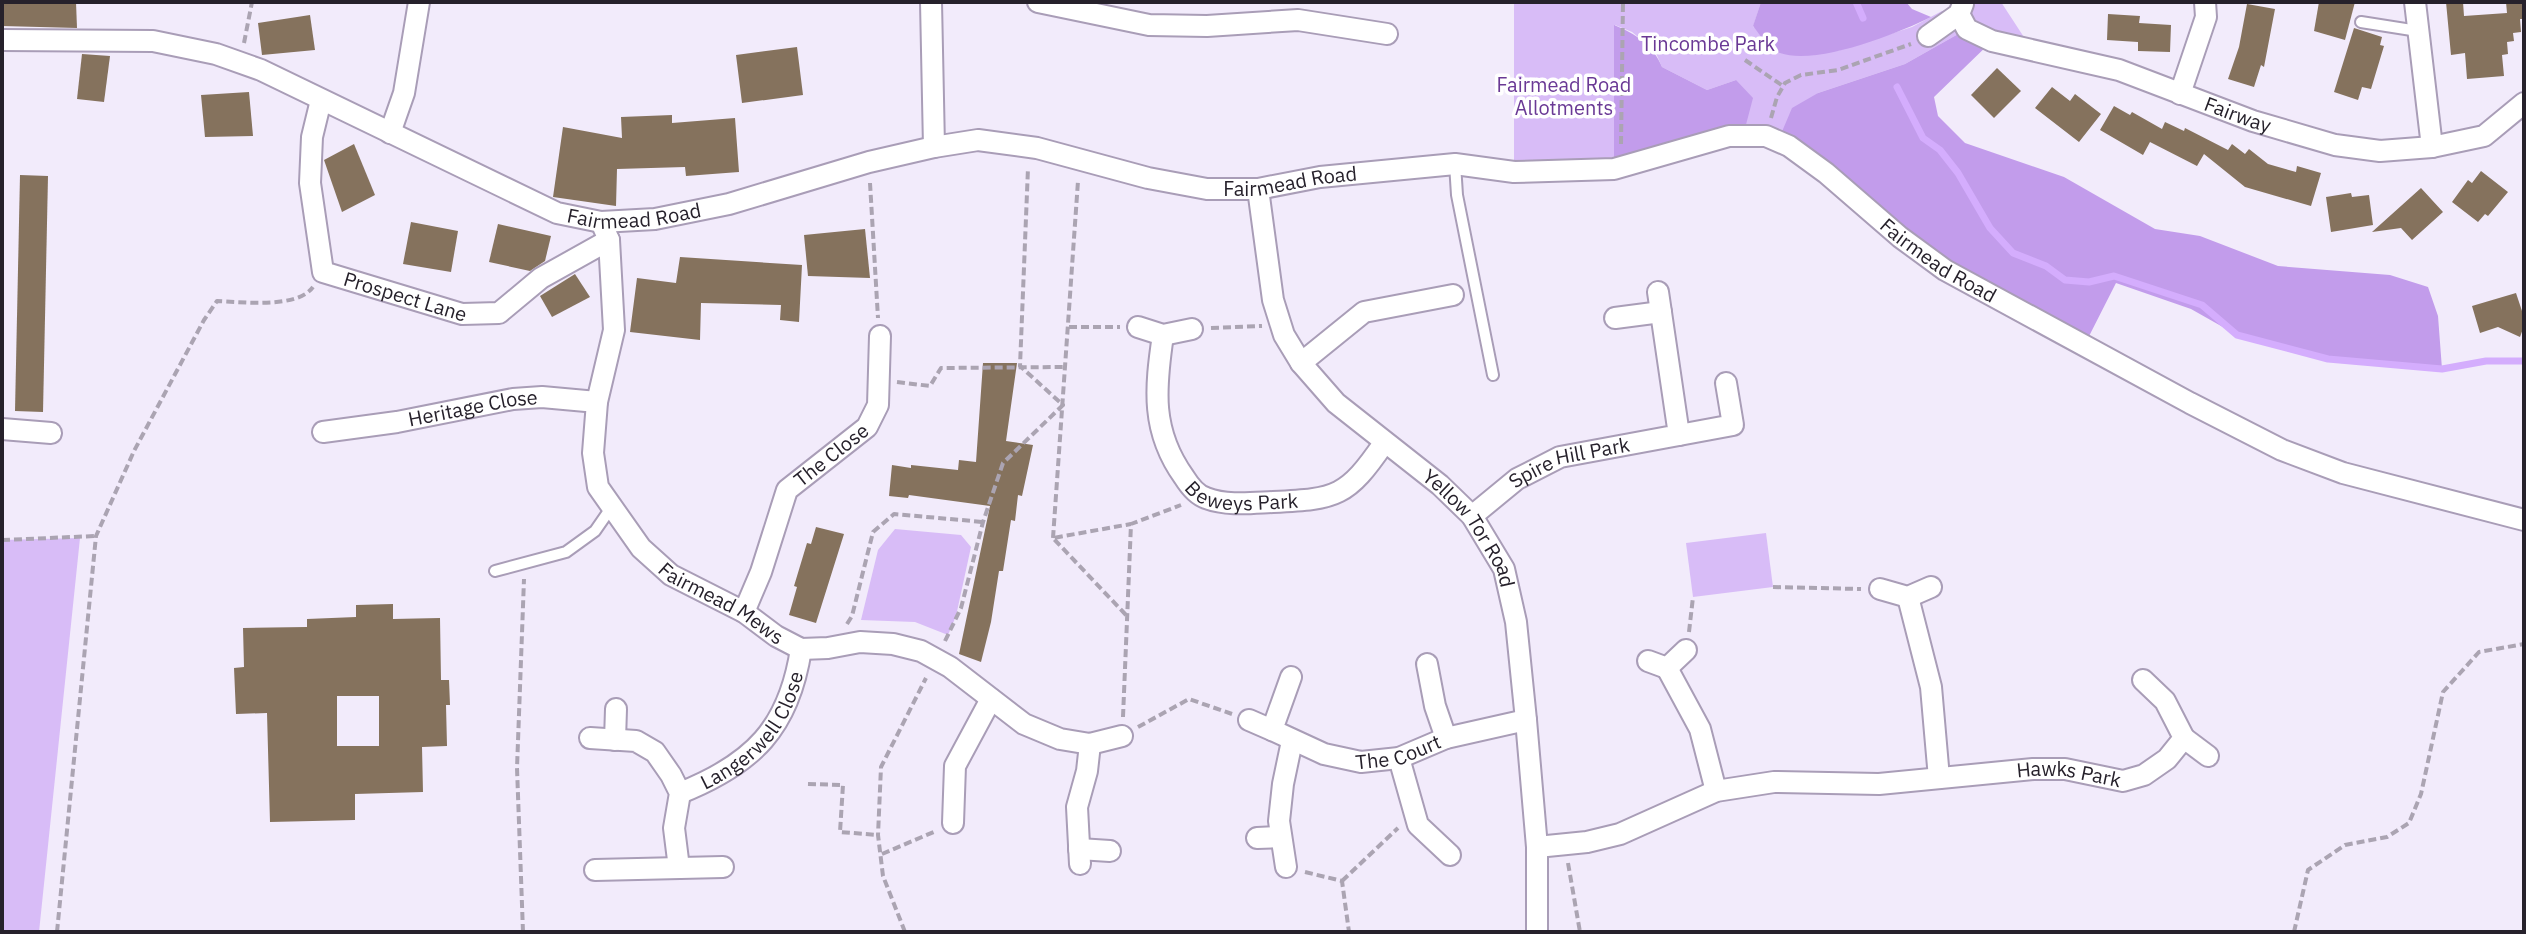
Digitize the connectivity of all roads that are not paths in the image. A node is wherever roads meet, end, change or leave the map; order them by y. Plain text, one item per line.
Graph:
1 (419, 2) edge
2 (931, 2) edge
3 (1038, 2) edge
4 (2205, 2) edge
5 (2415, 2) edge
6 (1961, 8) edge
7 (2361, 22) dead end
8 (2418, 31) junction
9 (1387, 34) dead end
10 (1928, 36) road end
11 (2, 40) edge
12 (2180, 94) junction
13 (321, 100) junction
14 (2524, 103) edge
15 (390, 133) junction
16 (934, 147) junction
17 (2432, 147) junction
18 (1455, 164) junction
19 (1258, 189) junction
20 (605, 231) junction
21 (1453, 295) dead end
22 (1615, 318) dead end
23 (1138, 327) road end
24 (1192, 329) road end
25 (1163, 335) junction
26 (880, 336) road end
27 (1301, 363) junction
28 (1493, 375) dead end
29 (1726, 383) dead end
30 (597, 402) junction
31 (2, 429) edge
32 (323, 432) dead end
33 (51, 433) dead end
34 (1679, 435) junction
35 (1384, 443) junction
36 (611, 508) junction
37 (1472, 516) junction
38 (2524, 520) edge
39 (495, 571) dead end
40 (1931, 587) dead end
41 (1880, 589) road end
42 (1908, 597) junction
43 (744, 612) junction
44 (801, 649) junction
45 (1686, 650) road end
46 (1427, 664) dead end
47 (1291, 677) dead end
48 (2143, 680) dead end
49 (991, 699) junction
50 (616, 709) dead end
51 (1249, 720) road end
52 (1526, 720) junction
53 (1272, 730) junction
54 (1122, 736) road end
55 (590, 738) dead end
56 (1446, 738) junction
57 (2184, 738) junction
58 (615, 740) junction
59 (1292, 741) junction
60 (1090, 744) junction
61 (2208, 756) dead end
62 (1399, 758) junction
63 (1939, 778) junction
64 (1716, 791) junction
65 (680, 793) junction
66 (953, 823) road end
67 (1281, 837) junction
68 (1257, 838) dead end
69 (1537, 847) junction
70 (1110, 851) dead end
71 (1450, 855) dead end
72 (723, 867) dead end
73 (1286, 867) road end
74 (679, 868) junction
75 (595, 870) dead end
76 (1537, 932) edge

1 - 15 street
2 - 16 street
3 - 9 street
4 - 12 street
5 - 8 street
6 - 10 street
6 - 12 street, Fairway
7 - 8 lane
8 - 17 street
11 - 13 street, Fairmead Road
12 - 17 street, Fairway
13 - 15 street, Fairmead Road
13 - 20 street, Prospect Lane
14 - 17 street, Fairway
15 - 20 street, Fairmead Road
16 - 19 street, Fairmead Road
16 - 20 street, Fairmead Road
18 - 19 street, Fairmead Road
18 - 28 lane
18 - 38 street, Fairmead Road
19 - 27 street, Yellow Tor Road
20 - 30 street, Fairmead Mews
21 - 27 street
22 - 34 street
23 - 25 street
24 - 25 street
25 - 35 street, Beweys Park
26 - 43 street, The Close
27 - 35 street, Yellow Tor Road
29 - 34 street, Spire Hill Park
30 - 32 street, Heritage Close
30 - 36 street, Fairmead Mews
31 - 33 street
34 - 37 street, Spire Hill Park
35 - 37 street, Yellow Tor Road
36 - 39 lane
36 - 43 street, Fairmead Mews
37 - 52 street, Yellow Tor Road
40 - 42 street
41 - 42 street
42 - 63 street
43 - 44 street, Fairmead Mews
44 - 49 street, Fairmead Mews
44 - 65 street, Langerwell Close
45 - 64 street
46 - 56 street
47 - 53 street
48 - 57 street
49 - 60 street, Fairmead Mews
49 - 66 street
50 - 58 street
51 - 53 street, The Court
52 - 56 street, The Court
52 - 69 street, Yellow Tor Road
53 - 59 street, The Court
54 - 60 street, Fairmead Mews
55 - 58 street, Langerwell Close
56 - 62 street, The Court
57 - 61 street
57 - 63 street, Hawks Park
58 - 65 street, Langerwell Close
59 - 62 street, The Court
59 - 67 street
60 - 70 street
62 - 71 street
63 - 64 street, Hawks Park
64 - 69 street, Hawks Park
65 - 74 street, Langerwell Close
67 - 68 street
67 - 73 street
69 - 76 street, Yellow Tor Road
72 - 74 street
74 - 75 street

